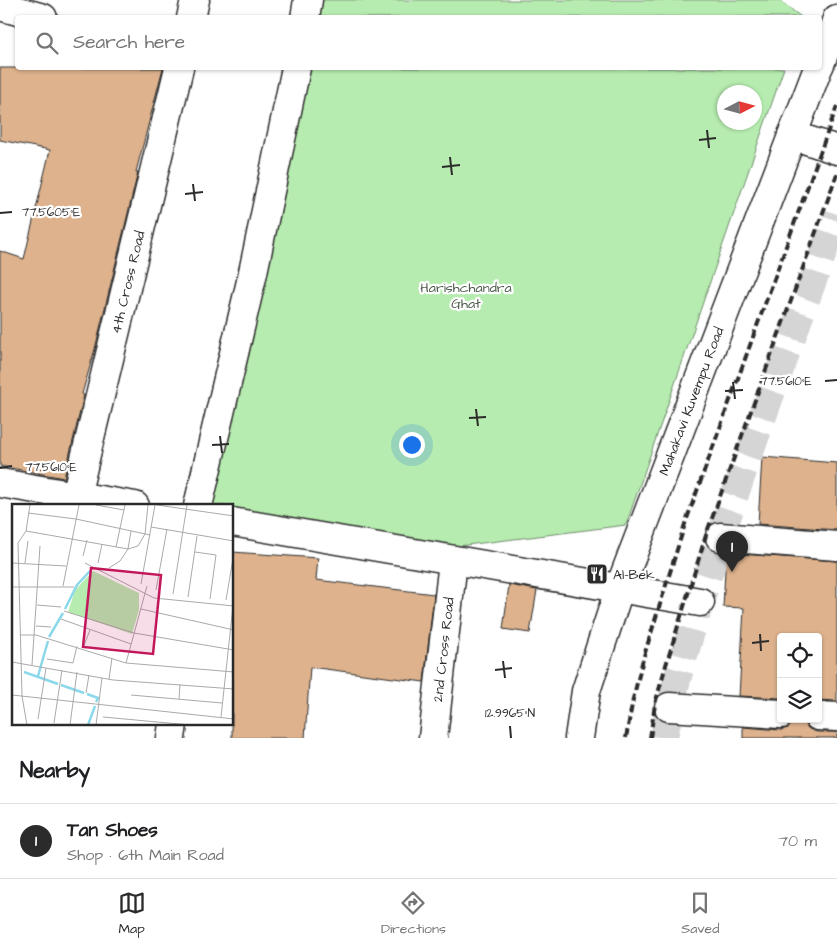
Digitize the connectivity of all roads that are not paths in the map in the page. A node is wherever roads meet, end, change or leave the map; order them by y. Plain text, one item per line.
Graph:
1 (195, 0) edge
2 (308, 0) edge
3 (0, 6) edge
4 (32, 15) edge
5 (192, 15) edge
6 (306, 15) edge
7 (837, 19) edge
8 (822, 58) edge
9 (179, 70) edge
10 (296, 70) edge
11 (817, 70) edge
12 (792, 135) junction
13 (837, 150) edge
14 (0, 483) edge
15 (76, 496) junction
16 (122, 504) edge
17 (198, 504) edge
18 (234, 522) edge
19 (720, 537) dead end
20 (837, 546) edge
21 (454, 561) junction
22 (620, 587) junction
23 (700, 602) dead end
24 (669, 707) dead end
25 (777, 714) edge
26 (822, 716) edge
27 (837, 717) edge
28 (433, 738) edge
29 (579, 738) edge

1 - 5 street
2 - 6 street
3 - 4 street
7 - 8 street, Mahakavi Kuvempu Road
9 - 15 street, 4th Cross Road
10 - 17 street
11 - 12 street, Mahakavi Kuvempu Road
12 - 13 street
12 - 22 street, Mahakavi Kuvempu Road
14 - 15 street
15 - 16 street
18 - 21 street
19 - 20 street
21 - 22 street
21 - 28 street, 2nd Cross Road
22 - 23 street
22 - 29 street, Mahakavi Kuvempu Road
24 - 25 street
26 - 27 street

